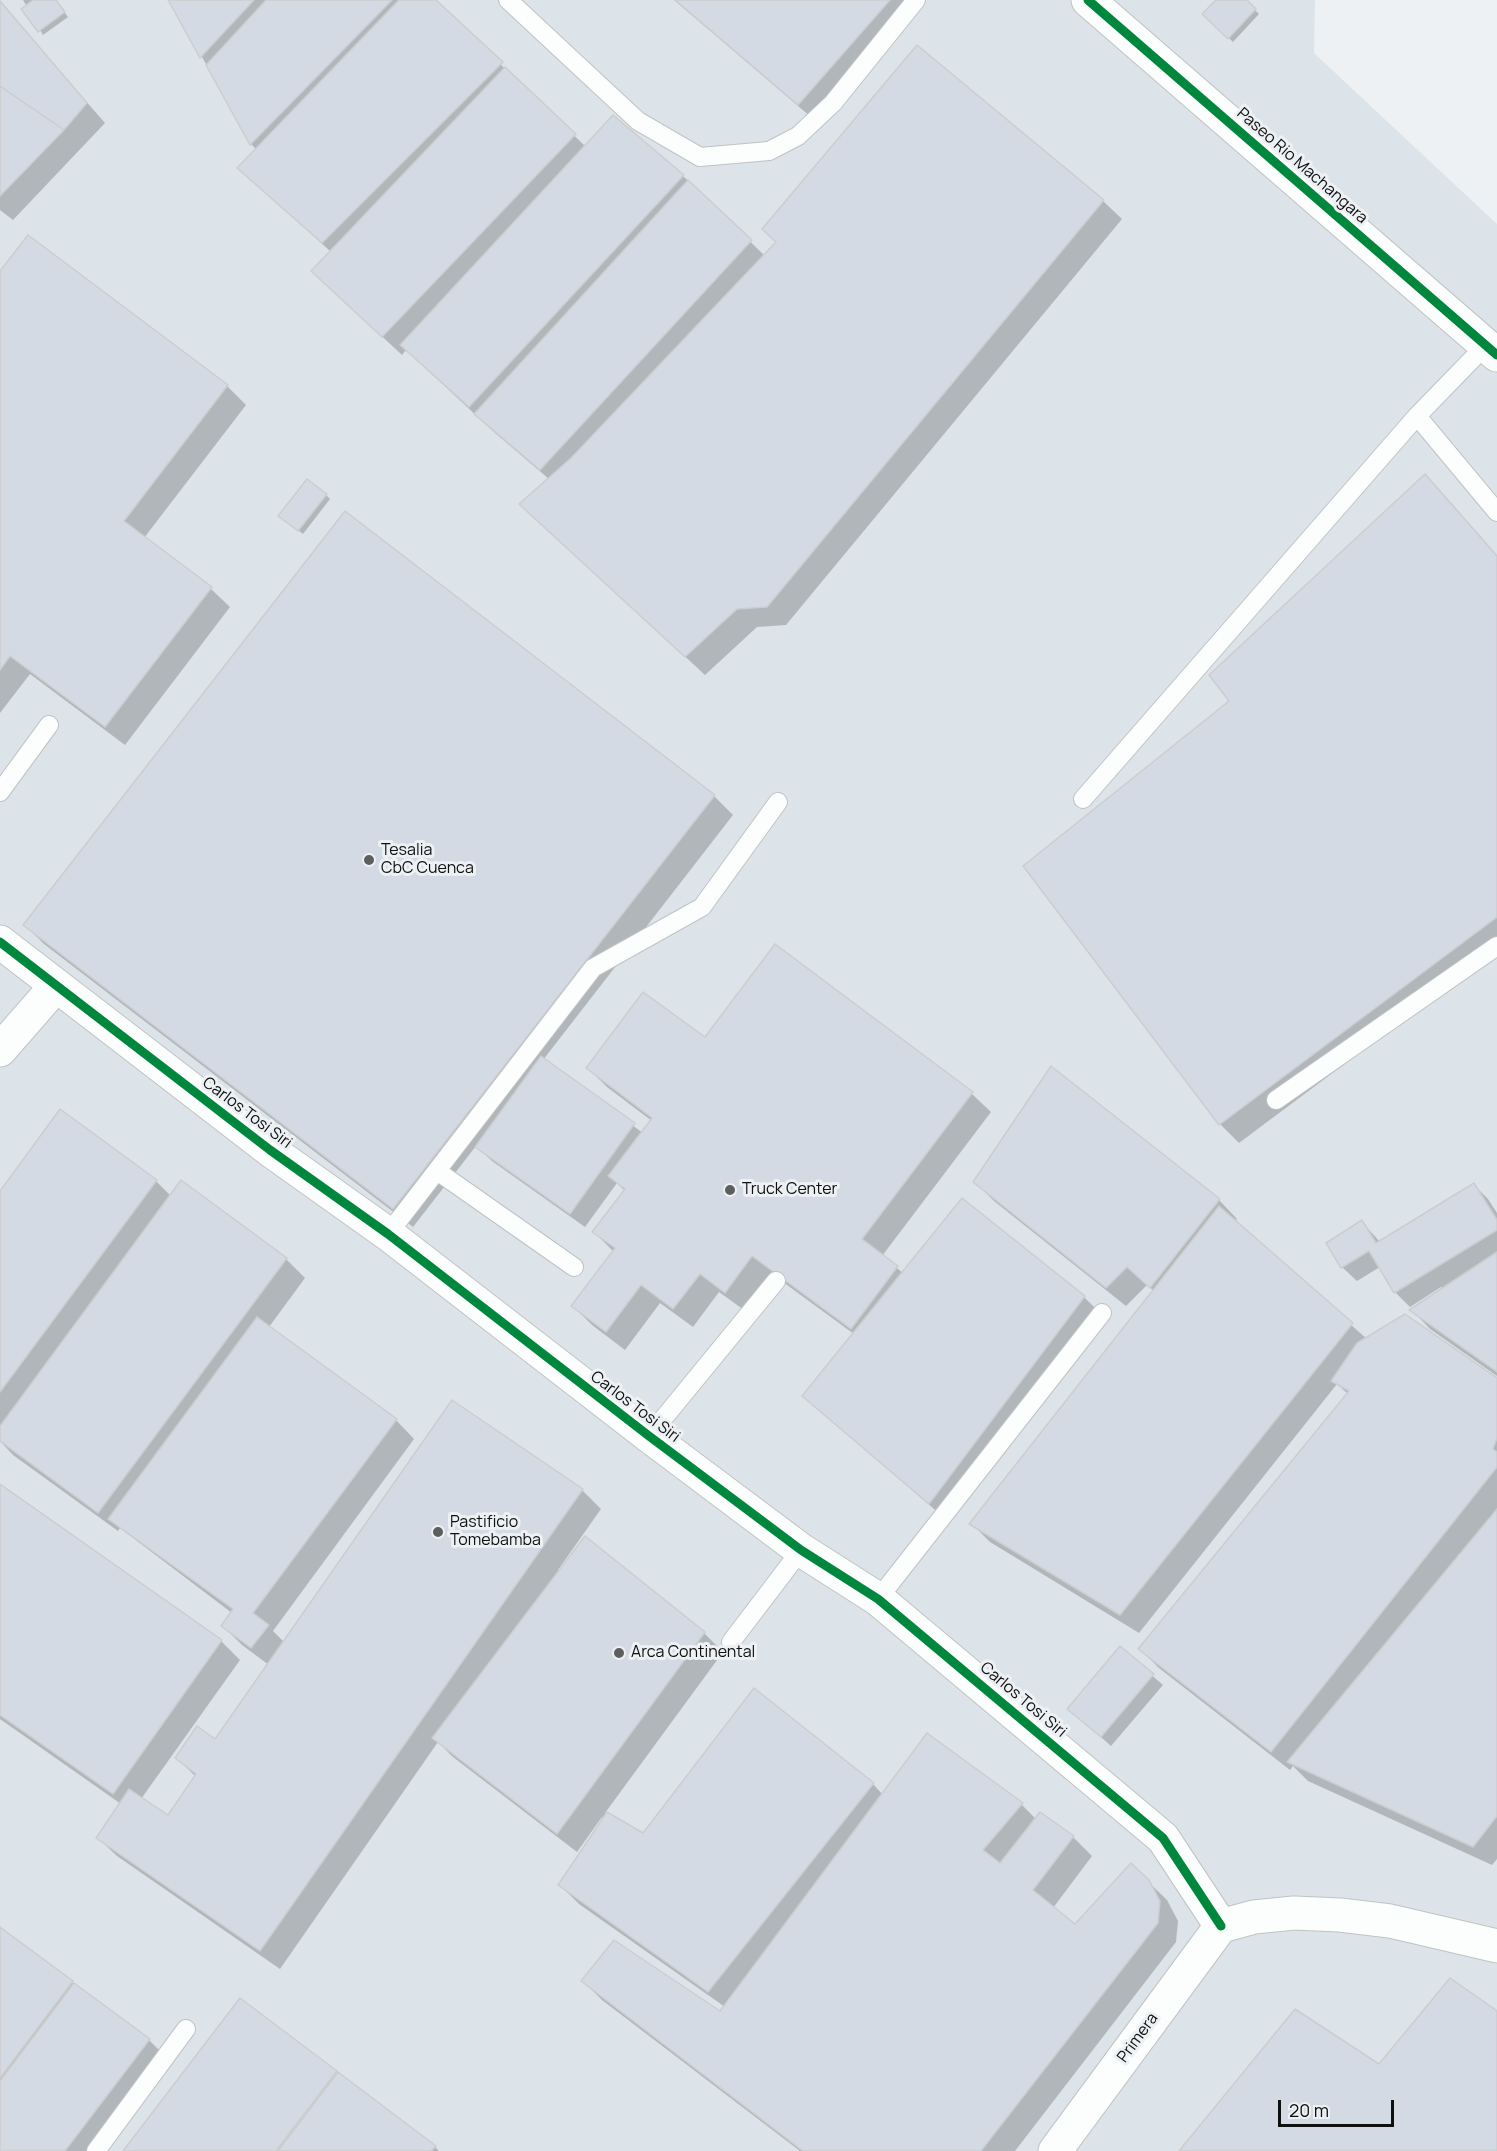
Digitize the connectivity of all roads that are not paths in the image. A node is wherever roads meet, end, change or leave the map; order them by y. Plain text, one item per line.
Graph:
1 (508, 0) edge
2 (916, 0) edge
3 (1088, 0) edge
4 (1491, 350) edge
5 (1417, 416) junction
6 (1497, 512) edge
7 (50, 725) dead end
8 (0, 792) edge
9 (1083, 799) dead end
10 (778, 802) dead end
11 (0, 942) edge
12 (1497, 946) edge
13 (55, 987) junction
14 (0, 1050) edge
15 (1276, 1100) dead end
16 (437, 1171) junction
17 (388, 1234) junction
18 (574, 1267) dead end
19 (776, 1281) dead end
20 (1102, 1313) dead end
21 (649, 1436) junction
22 (801, 1550) junction
23 (878, 1599) junction
24 (731, 1642) dead end
25 (1221, 1926) junction
26 (1497, 1946) edge
27 (186, 2029) dead end
28 (96, 2151) edge
29 (1055, 2151) edge

1 - 2 lane
3 - 4 street, Paseo Rio Machangara
4 - 5 lane
5 - 6 lane
5 - 9 lane
7 - 8 lane
10 - 16 lane
11 - 13 street, Carlos Tosi Siri
12 - 15 lane
13 - 14 street
13 - 17 street, Carlos Tosi Siri
16 - 17 lane
16 - 18 lane
17 - 21 street, Carlos Tosi Siri
19 - 21 lane
20 - 23 lane
21 - 22 street, Carlos Tosi Siri
22 - 23 street, Carlos Tosi Siri
22 - 24 lane
23 - 25 street, Carlos Tosi Siri
25 - 26 street
25 - 29 street, Primera
27 - 28 lane

